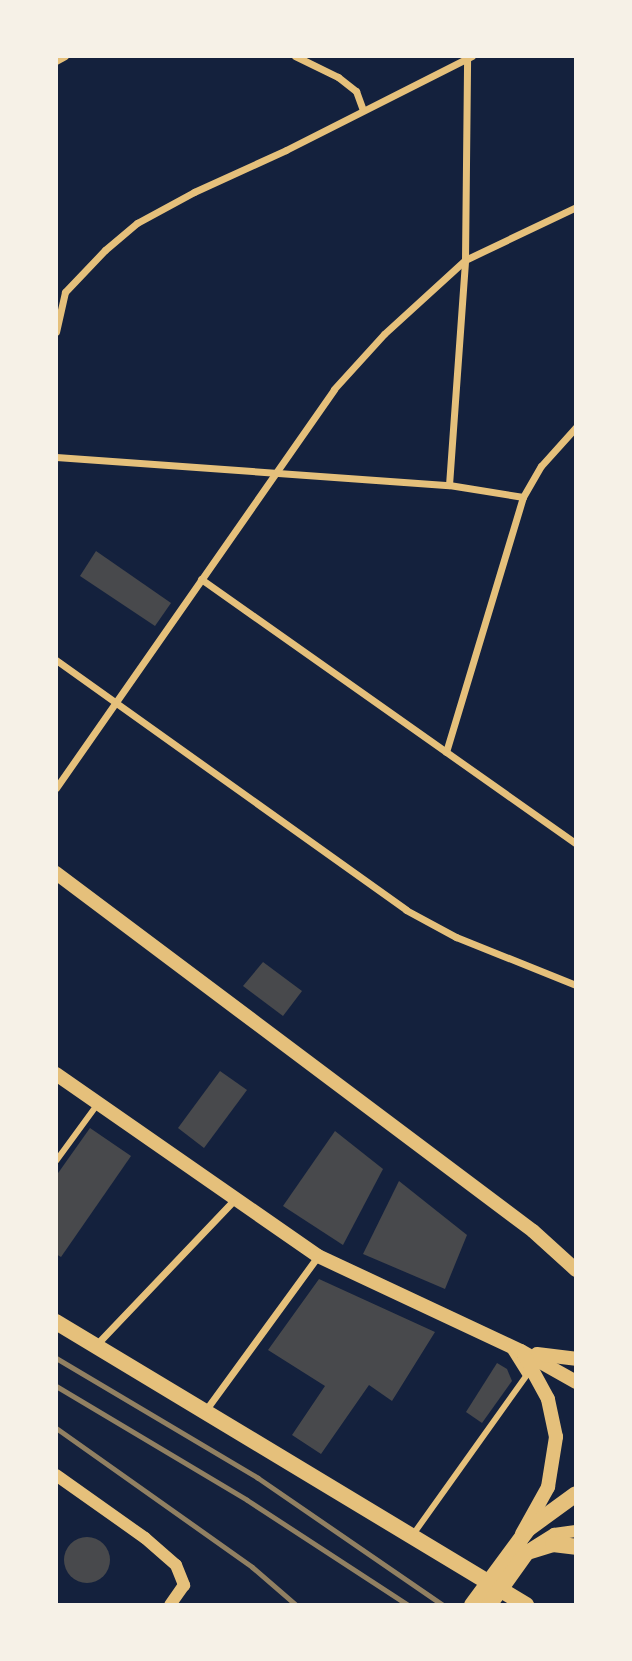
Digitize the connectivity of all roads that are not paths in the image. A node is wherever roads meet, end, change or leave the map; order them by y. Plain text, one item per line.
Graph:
1 (65, 56) edge
2 (295, 56) edge
3 (469, 57) edge
4 (56, 61) edge
5 (363, 110) junction
6 (576, 207) edge
7 (465, 260) junction
8 (65, 292) junction
9 (56, 298) edge
10 (56, 331) edge
11 (576, 427) edge
12 (56, 457) edge
13 (275, 473) junction
14 (449, 485) junction
15 (523, 497) junction
16 (201, 579) junction
17 (56, 660) edge
18 (117, 702) junction
19 (446, 752) junction
20 (56, 788) edge
21 (576, 844) edge
22 (56, 873) edge
23 (576, 985) edge
24 (56, 1074) edge
25 (99, 1103) junction
26 (56, 1161) edge
27 (236, 1198) junction
28 (318, 1256) junction
29 (576, 1270) edge
30 (56, 1322) edge
31 (506, 1343) junction
32 (96, 1345) junction
33 (522, 1351) junction
34 (576, 1359) edge
35 (576, 1382) edge
36 (205, 1411) junction
37 (56, 1475) edge
38 (576, 1494) edge
39 (576, 1531) edge
40 (411, 1537) junction
41 (522, 1547) junction
42 (576, 1547) edge
43 (455, 1565) junction
44 (170, 1605) edge
45 (472, 1605) edge
46 (488, 1605) edge
47 (497, 1605) edge
48 (526, 1605) edge

1 - 4 street
2 - 5 street
3 - 5 street
3 - 7 street
5 - 8 street
6 - 7 street
7 - 13 street
7 - 14 street
8 - 9 street
8 - 10 street
11 - 15 street
12 - 13 street
13 - 14 street
13 - 16 street
14 - 15 street
15 - 19 street
16 - 18 street
16 - 19 street
17 - 18 street
18 - 20 street
18 - 23 street
19 - 21 street
22 - 29 main road
24 - 25 main road
25 - 26 street
25 - 27 main road
27 - 28 main road
27 - 32 street
28 - 31 main road
28 - 36 street
30 - 32 main road
31 - 33 main road
31 - 40 street
32 - 36 main road
33 - 34 main road
33 - 35 main road
33 - 41 main road
36 - 40 main road
37 - 44 street
38 - 41 main road
39 - 41 street
40 - 43 main road
41 - 42 main road
41 - 45 main road
41 - 46 main road
43 - 47 main road
43 - 48 main road

